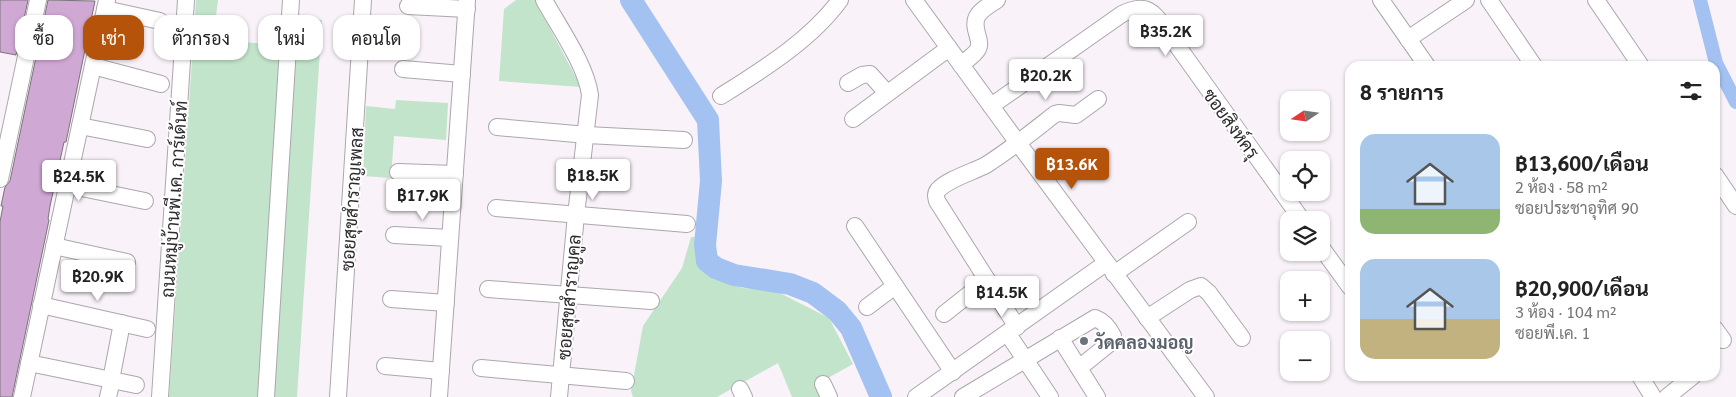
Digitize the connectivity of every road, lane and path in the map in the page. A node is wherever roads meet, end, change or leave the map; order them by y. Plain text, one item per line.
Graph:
1 (38, 0) edge
2 (186, 0) edge
3 (291, 0) edge
4 (363, 0) edge
5 (544, 0) edge
6 (840, 0) edge
7 (997, 0) edge
8 (1381, 0) edge
9 (1466, 0) edge
10 (1489, 0) edge
11 (1596, 0) edge
12 (918, 1) edge
13 (106, 4) edge
14 (467, 4) edge
15 (408, 6) dead end
16 (154, 19) edge
17 (1408, 39) junction
18 (949, 48) junction
19 (1423, 61) edge
20 (1531, 61) edge
21 (1638, 61) edge
22 (961, 65) junction
23 (93, 66) junction
24 (403, 70) dead end
25 (462, 74) junction
26 (848, 83) dead end
27 (161, 84) dead end
28 (887, 93) junction
29 (721, 96) dead end
30 (1098, 100) dead end
31 (991, 106) junction
32 (853, 119) dead end
33 (80, 126) junction
34 (497, 128) dead end
35 (586, 135) junction
36 (147, 139) dead end
37 (684, 140) dead end
38 (1018, 143) junction
39 (398, 172) dead end
40 (455, 174) junction
41 (0, 179) edge
42 (1720, 182) edge
43 (67, 185) junction
44 (145, 201) dead end
45 (1736, 206) edge
46 (496, 208) dead end
47 (1296, 211) edge
48 (576, 215) junction
49 (1188, 222) dead end
50 (687, 224) dead end
51 (855, 226) dead end
52 (394, 235) dead end
53 (450, 238) junction
54 (54, 246) junction
55 (1330, 259) edge
56 (127, 262) dead end
57 (1110, 268) junction
58 (987, 280) junction
59 (1345, 280) edge
60 (896, 286) junction
61 (488, 289) dead end
62 (568, 294) junction
63 (391, 300) dead end
64 (651, 301) dead end
65 (446, 303) junction
66 (42, 305) junction
67 (867, 308) dead end
68 (944, 314) dead end
69 (1148, 318) junction
70 (122, 323) junction
71 (148, 329) dead end
72 (1012, 330) junction
73 (1060, 338) junction
74 (1242, 338) dead end
75 (1025, 359) junction
76 (29, 364) junction
77 (385, 366) dead end
78 (481, 368) dead end
79 (1079, 368) junction
80 (441, 371) junction
81 (953, 372) junction
82 (561, 375) junction
83 (111, 380) junction
84 (626, 380) dead end
85 (1643, 381) edge
86 (1687, 381) edge
87 (136, 385) dead end
88 (980, 392) edge
89 (22, 397) edge
90 (108, 397) edge
91 (160, 397) edge
92 (266, 397) edge
93 (338, 397) edge
94 (439, 397) edge
95 (560, 397) edge
96 (916, 397) edge
97 (963, 397) edge
98 (1050, 397) edge
99 (1097, 397) edge
100 (1206, 397) edge
101 (1653, 397) edge
102 (1667, 397) edge

1 - 41 street
2 - 91 street, ถนนหมู่บ้านพี.เค. การ์เด้นท์
3 - 92 street
4 - 93 street, ซอยสุขสำราญเพลส
5 - 35 street, ซอยสุขสำราญคูล
6 - 29 street
7 - 22 street
8 - 17 street
9 - 17 street
10 - 20 street
11 - 21 street
12 - 18 street
13 - 16 street
13 - 23 street
14 - 15 street
14 - 25 street
17 - 19 street
18 - 22 street
18 - 28 street
22 - 31 street
23 - 27 street
23 - 33 street
24 - 25 street
25 - 40 street
26 - 28 street
28 - 32 street
30 - 38 street
31 - 38 street
31 - 47 street, ซอยสิงห์ครุ
33 - 36 street
33 - 43 street
34 - 35 street
35 - 37 street
35 - 48 street, ซอยสุขสำราญคูล
38 - 57 street
38 - 58 street
39 - 40 street
40 - 53 street
42 - 45 street
43 - 44 street
43 - 54 street
46 - 48 street
48 - 50 street
48 - 62 street, ซอยสุขสำราญคูล
49 - 57 street
51 - 60 street
52 - 53 street
53 - 65 street
54 - 56 street
54 - 66 street
55 - 59 street
57 - 69 street
57 - 72 street
58 - 68 street
58 - 72 street
60 - 67 street
60 - 81 street
61 - 62 street
62 - 64 street
62 - 82 street, ซอยสุขสำราญคูล
63 - 65 street
65 - 80 street
66 - 70 street
66 - 76 street
69 - 74 street
69 - 100 street
70 - 71 street
70 - 83 street
72 - 75 street
72 - 81 street
73 - 75 street
73 - 79 street
73 - 79 street
75 - 88 street
75 - 98 street
76 - 83 street
76 - 89 street
77 - 80 street
78 - 82 street
79 - 99 street
80 - 94 street
81 - 96 street
82 - 84 street
82 - 95 street, ซอยสุขสำราญคูล
83 - 87 street
83 - 90 street
85 - 101 street
86 - 102 street
88 - 97 street

